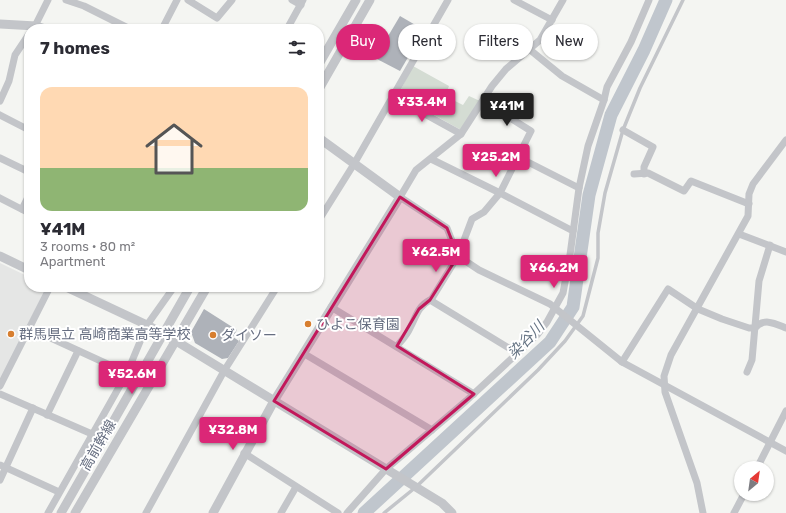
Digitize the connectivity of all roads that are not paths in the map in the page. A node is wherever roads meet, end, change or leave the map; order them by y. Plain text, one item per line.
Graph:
1 (48, 0) edge
2 (66, 0) edge
3 (177, 0) edge
4 (188, 0) edge
5 (232, 0) edge
6 (292, 0) edge
7 (356, 0) edge
8 (370, 0) edge
9 (448, 0) edge
10 (514, 0) edge
11 (563, 0) edge
12 (649, 0) edge
13 (683, 0) edge
14 (302, 2) edge
15 (552, 20) junction
16 (0, 24) edge
17 (36, 24) edge
18 (120, 24) edge
19 (165, 24) edge
20 (290, 24) edge
21 (24, 27) edge
22 (24, 42) edge
23 (533, 46) edge
24 (533, 52) edge
25 (324, 55) edge
26 (516, 60) edge
27 (324, 80) edge
28 (392, 96) junction
29 (604, 100) junction
30 (0, 101) edge
31 (483, 101) junction
32 (0, 115) edge
33 (24, 127) edge
34 (623, 130) junction
35 (461, 134) junction
36 (786, 140) edge
37 (324, 142) edge
38 (518, 157) junction
39 (0, 158) edge
40 (431, 159) junction
41 (354, 164) junction
42 (24, 170) edge
43 (634, 174) dead end
44 (644, 174) junction
45 (579, 188) junction
46 (500, 193) junction
47 (400, 197) junction
48 (0, 198) edge
49 (749, 204) junction
50 (24, 205) edge
51 (22, 209) joint
52 (324, 212) edge
53 (573, 231) junction
54 (738, 234) junction
55 (770, 245) junction
56 (786, 252) edge
57 (0, 256) edge
58 (458, 256) junction
59 (24, 268) edge
60 (47, 292) edge
61 (77, 292) edge
62 (168, 292) edge
63 (187, 292) edge
64 (203, 292) edge
65 (274, 292) edge
66 (431, 300) junction
67 (331, 307) junction
68 (554, 307) junction
69 (696, 308) junction
70 (147, 325) junction
71 (577, 326) junction
72 (29, 328) junction
73 (755, 328) junction
74 (786, 328) edge
75 (164, 334) junction
76 (176, 341) junction
77 (397, 346) junction
78 (78, 351) junction
79 (302, 352) junction
80 (517, 353) junction
81 (622, 362) junction
82 (224, 371) junction
83 (747, 372) dead end
84 (127, 373) junction
85 (0, 386) edge
86 (664, 386) junction
87 (0, 394) edge
88 (474, 394) junction
89 (274, 401) junction
90 (33, 408) junction
91 (786, 411) edge
92 (46, 415) junction
93 (432, 430) junction
94 (92, 434) junction
95 (771, 443) junction
96 (786, 451) edge
97 (244, 453) junction
98 (761, 461) edge
99 (3, 466) edge
100 (387, 470) junction
101 (0, 480) edge
102 (414, 486) junction
103 (296, 487) junction
104 (59, 492) junction
105 (740, 501) edge
106 (48, 513) edge
107 (61, 513) edge
108 (75, 513) edge
109 (146, 513) edge
110 (214, 513) edge
111 (281, 513) edge
112 (338, 513) edge
113 (347, 513) edge
114 (384, 513) edge
115 (452, 513) edge
116 (703, 513) edge
117 (734, 513) edge

1 - 17 street
2 - 18 street
3 - 19 street
4 - 5 street
6 - 14 street
7 - 25 street
8 - 27 street
9 - 28 street
10 - 15 street
11 - 15 street
12 - 29 street
13 - 34 lane
14 - 20 street
15 - 23 street
16 - 21 street
22 - 30 street
24 - 29 street
26 - 31 street
28 - 35 street
28 - 41 street
29 - 45 street
31 - 35 street
31 - 38 street
32 - 33 street
34 - 44 street
34 - 71 lane
35 - 40 street
36 - 49 street
37 - 41 street
38 - 45 street
38 - 46 street
39 - 42 street
40 - 46 street
40 - 47 street
41 - 47 street
41 - 52 street
43 - 44 street
44 - 49 street
45 - 53 street
46 - 53 street
46 - 58 street
47 - 58 street
47 - 67 street
48 - 51 street
49 - 54 street
50 - 51 street
53 - 68 street
54 - 55 street
54 - 69 street
55 - 56 street
55 - 73 street
57 - 59 street
58 - 66 street
58 - 68 street
60 - 72 street
61 - 70 street
62 - 70 street
63 - 75 street, 高前幹線
64 - 76 street, 高前幹線
65 - 82 street
66 - 77 street
66 - 80 street
67 - 77 street
67 - 79 street
68 - 71 street
68 - 80 street
69 - 73 street
69 - 81 street
69 - 86 street
70 - 75 street
70 - 84 street
71 - 81 street
71 - 102 lane
72 - 78 street
72 - 85 street
73 - 74 street
73 - 83 street
75 - 76 street
75 - 107 street, 高前幹線
76 - 82 street
76 - 108 street, 高前幹線
77 - 88 street
78 - 84 street
78 - 92 street
79 - 89 street
79 - 93 street
80 - 88 street
81 - 86 street
82 - 89 street
82 - 109 street
84 - 94 street
86 - 95 street
86 - 116 street
87 - 90 street
88 - 93 street
89 - 97 street
89 - 100 street
90 - 92 street
90 - 99 street
91 - 95 street
92 - 94 street
93 - 100 street
94 - 104 street
95 - 96 street
95 - 98 street
97 - 103 street
97 - 110 street
99 - 101 street
99 - 104 street
100 - 102 street
100 - 113 street
102 - 114 lane
102 - 115 street
103 - 111 street
103 - 112 street
104 - 106 street
105 - 117 street

